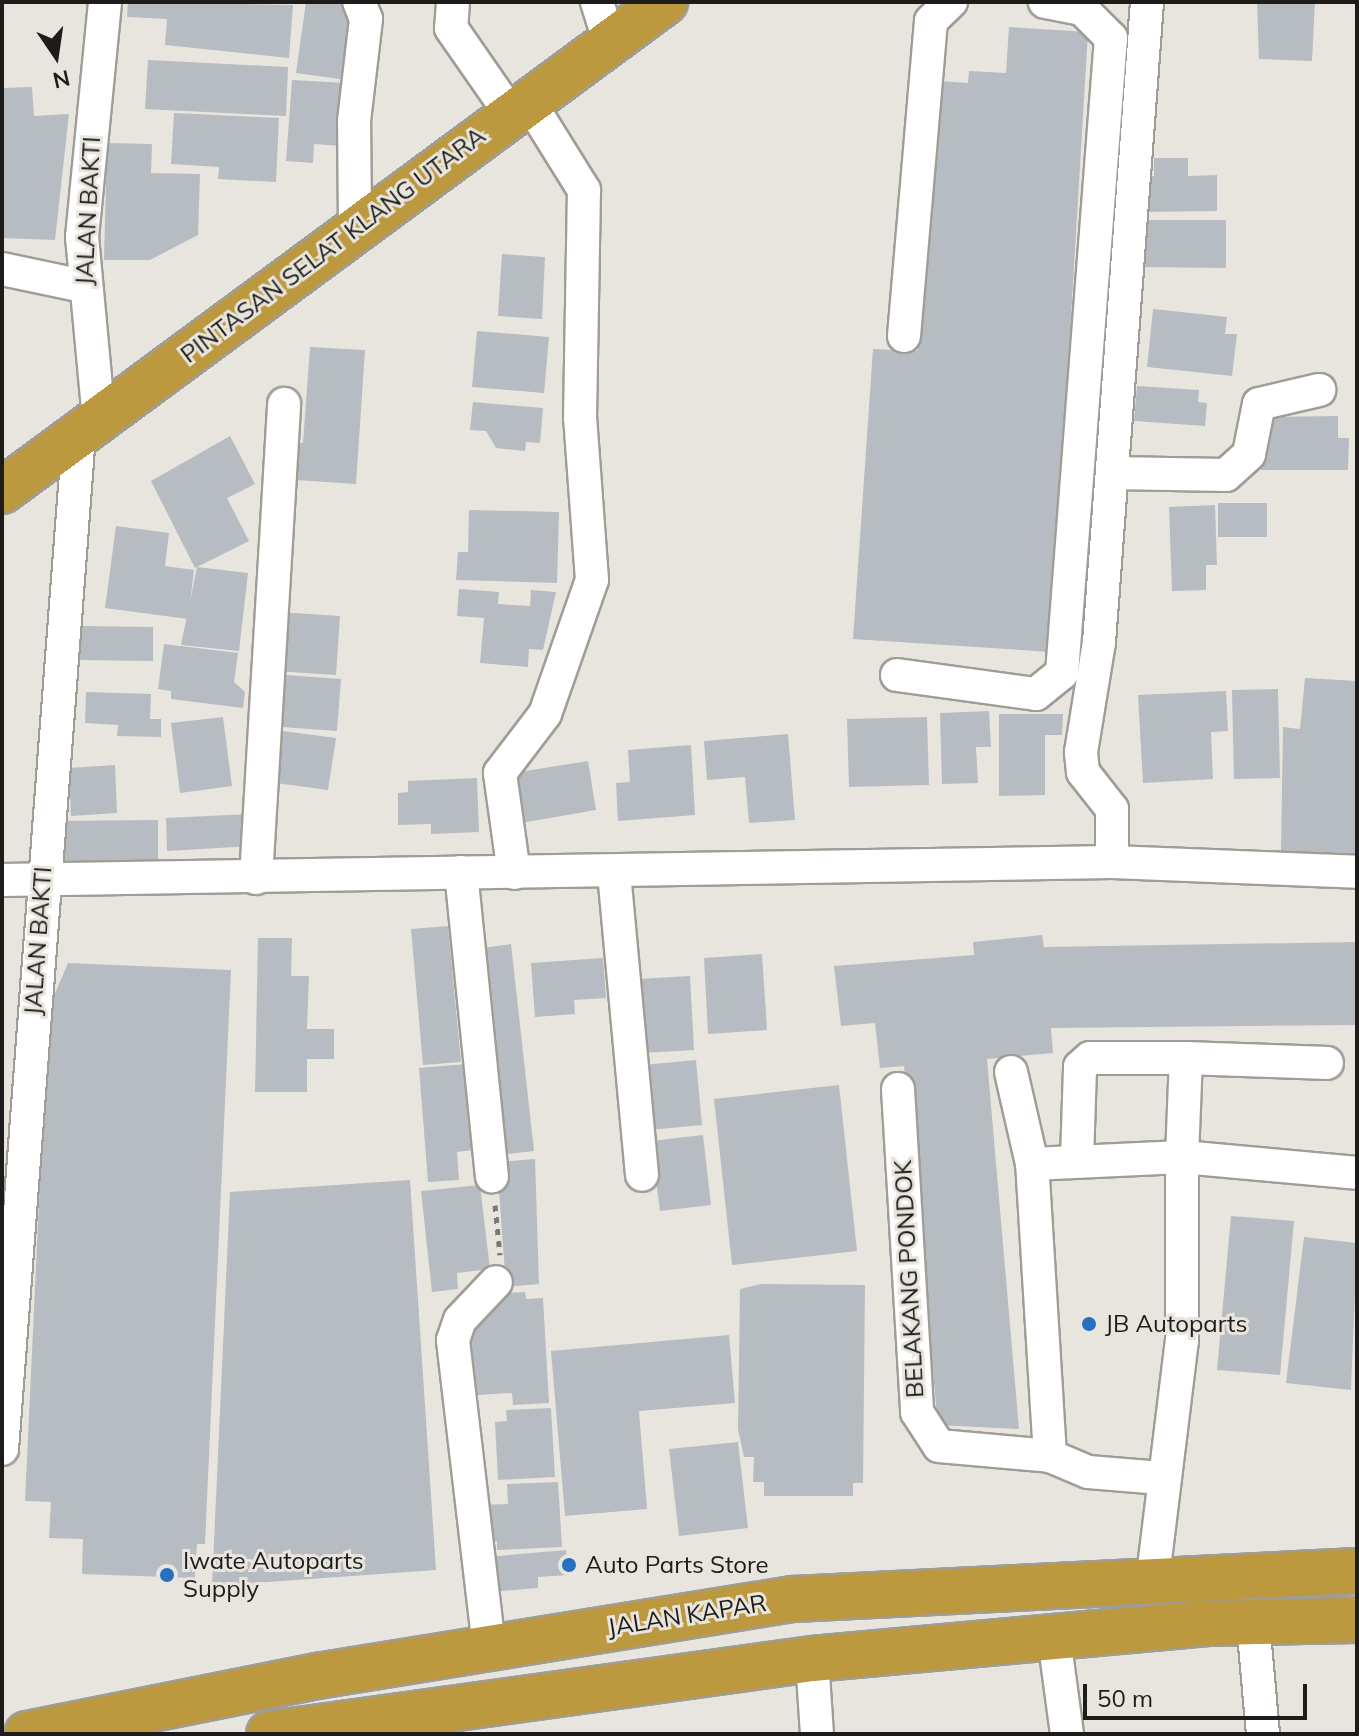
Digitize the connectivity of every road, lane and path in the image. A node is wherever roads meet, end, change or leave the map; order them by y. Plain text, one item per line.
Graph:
1 (105, 2) edge
2 (359, 2) edge
3 (453, 2) edge
4 (597, 2) edge
5 (665, 2) edge
6 (951, 2) edge
7 (1045, 2) edge
8 (1147, 2) edge
9 (610, 43) junction
10 (519, 106) junction
11 (355, 226) junction
12 (2, 269) edge
13 (83, 286) junction
14 (904, 336) dead end
15 (1319, 390) dead end
16 (284, 404) dead end
17 (89, 427) junction
18 (1113, 473) junction
19 (2, 491) edge
20 (897, 675) dead end
21 (1112, 862) junction
22 (461, 872) junction
23 (1357, 872) edge
24 (514, 873) junction
25 (614, 873) junction
26 (256, 878) junction
27 (2, 880) edge
28 (42, 881) junction
29 (1186, 1058) junction
30 (1327, 1063) dead end
31 (1011, 1072) dead end
32 (898, 1089) dead end
33 (1182, 1157) junction
34 (1077, 1159) junction
35 (1032, 1164) junction
36 (1357, 1173) edge
37 (642, 1175) dead end
38 (492, 1176) joint
39 (496, 1282) joint
40 (2, 1449) edge
41 (1050, 1456) junction
42 (1161, 1478) junction
43 (1357, 1571) edge
44 (1153, 1576) junction
45 (1308, 1620) junction
46 (1357, 1620) edge
47 (1253, 1622) junction
48 (1357, 1632) edge
49 (1054, 1638) junction
50 (489, 1647) junction
51 (812, 1659) junction
52 (412, 1711) junction
53 (27, 1734) edge
54 (269, 1734) edge
55 (376, 1734) edge
56 (817, 1734) edge
57 (1067, 1734) edge
58 (1263, 1734) edge

1 - 13 street, JALAN BAKTI
2 - 11 street
3 - 10 street
4 - 9 street
5 - 9 highway, PINTASAN SELAT KLANG UTARA
6 - 14 street
7 - 20 street
8 - 18 street
9 - 10 highway, PINTASAN SELAT KLANG UTARA
10 - 11 highway, PINTASAN SELAT KLANG UTARA
10 - 24 street
11 - 17 highway, PINTASAN SELAT KLANG UTARA
12 - 13 street
13 - 17 street, JALAN BAKTI
15 - 18 street
16 - 26 street
17 - 19 highway, PINTASAN SELAT KLANG UTARA
17 - 28 street, JALAN BAKTI
18 - 21 street
21 - 23 street
21 - 25 street
22 - 24 street
22 - 26 street
22 - 38 street
24 - 25 street
25 - 37 street
26 - 28 street
27 - 28 street
28 - 40 street, JALAN BAKTI
29 - 30 street
29 - 33 street
29 - 34 street
31 - 35 street
32 - 41 street, BELAKANG PONDOK
33 - 34 street
33 - 36 street
33 - 42 street
34 - 35 street
35 - 41 street
38 - 39 path
39 - 50 street
41 - 42 street
42 - 44 street
43 - 44 highway, JALAN KAPAR
44 - 50 highway, JALAN KAPAR
45 - 46 highway
45 - 47 highway
45 - 48 highway
47 - 49 highway
47 - 58 street
49 - 51 highway
49 - 57 street
50 - 53 highway, JALAN KAPAR
51 - 52 highway
51 - 56 street
52 - 54 highway
52 - 55 street

